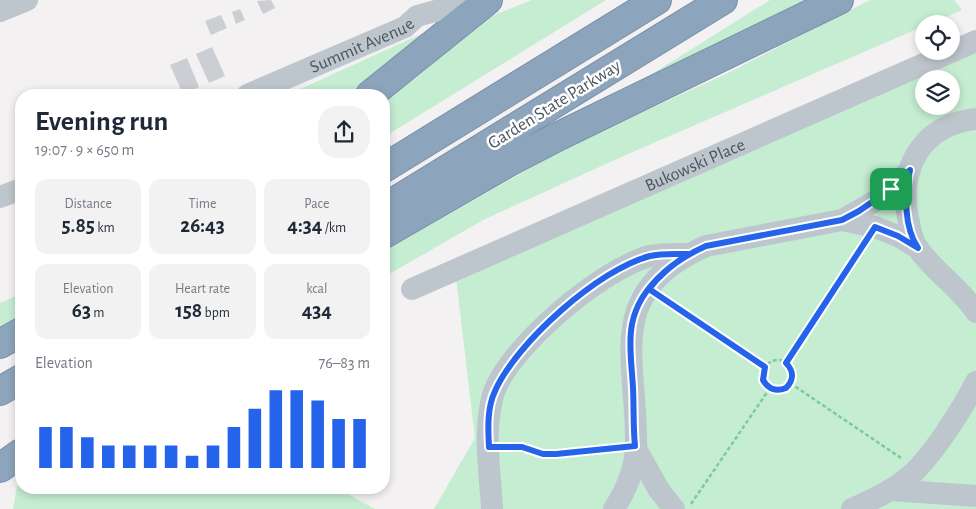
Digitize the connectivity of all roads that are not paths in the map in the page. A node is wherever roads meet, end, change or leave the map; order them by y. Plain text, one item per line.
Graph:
1 (28, 0) edge
2 (476, 0) edge
3 (488, 0) edge
4 (657, 0) edge
5 (724, 0) edge
6 (840, 0) edge
7 (413, 8) edge
8 (0, 11) edge
9 (976, 41) edge
10 (261, 89) edge
11 (377, 89) edge
12 (976, 119) edge
13 (390, 164) edge
14 (910, 170) junction
15 (15, 191) edge
16 (0, 197) edge
17 (390, 204) edge
18 (842, 220) junction
19 (390, 231) edge
20 (918, 248) junction
21 (688, 254) junction
22 (412, 289) dead end
23 (976, 312) edge
24 (15, 335) edge
25 (0, 344) edge
26 (15, 382) edge
27 (976, 382) edge
28 (0, 391) edge
29 (635, 447) junction
30 (15, 458) edge
31 (0, 468) edge
32 (891, 490) junction
33 (976, 496) edge
34 (492, 509) edge
35 (614, 509) edge
36 (674, 509) edge
37 (852, 509) edge

1 - 8 street
2 - 7 street, Summit Avenue
3 - 11 highway
4 - 13 highway, Garden State Parkway
5 - 17 highway, Garden State Parkway
6 - 19 highway
7 - 10 street, Summit Avenue
9 - 22 street, Bukowski Place
12 - 14 street
14 - 18 street
14 - 20 street
15 - 16 street
18 - 20 street
18 - 21 street
20 - 23 street
21 - 29 street
21 - 34 street
24 - 25 highway
26 - 28 highway
27 - 32 street
29 - 35 street
29 - 36 street
30 - 31 highway
32 - 33 street
32 - 37 street

